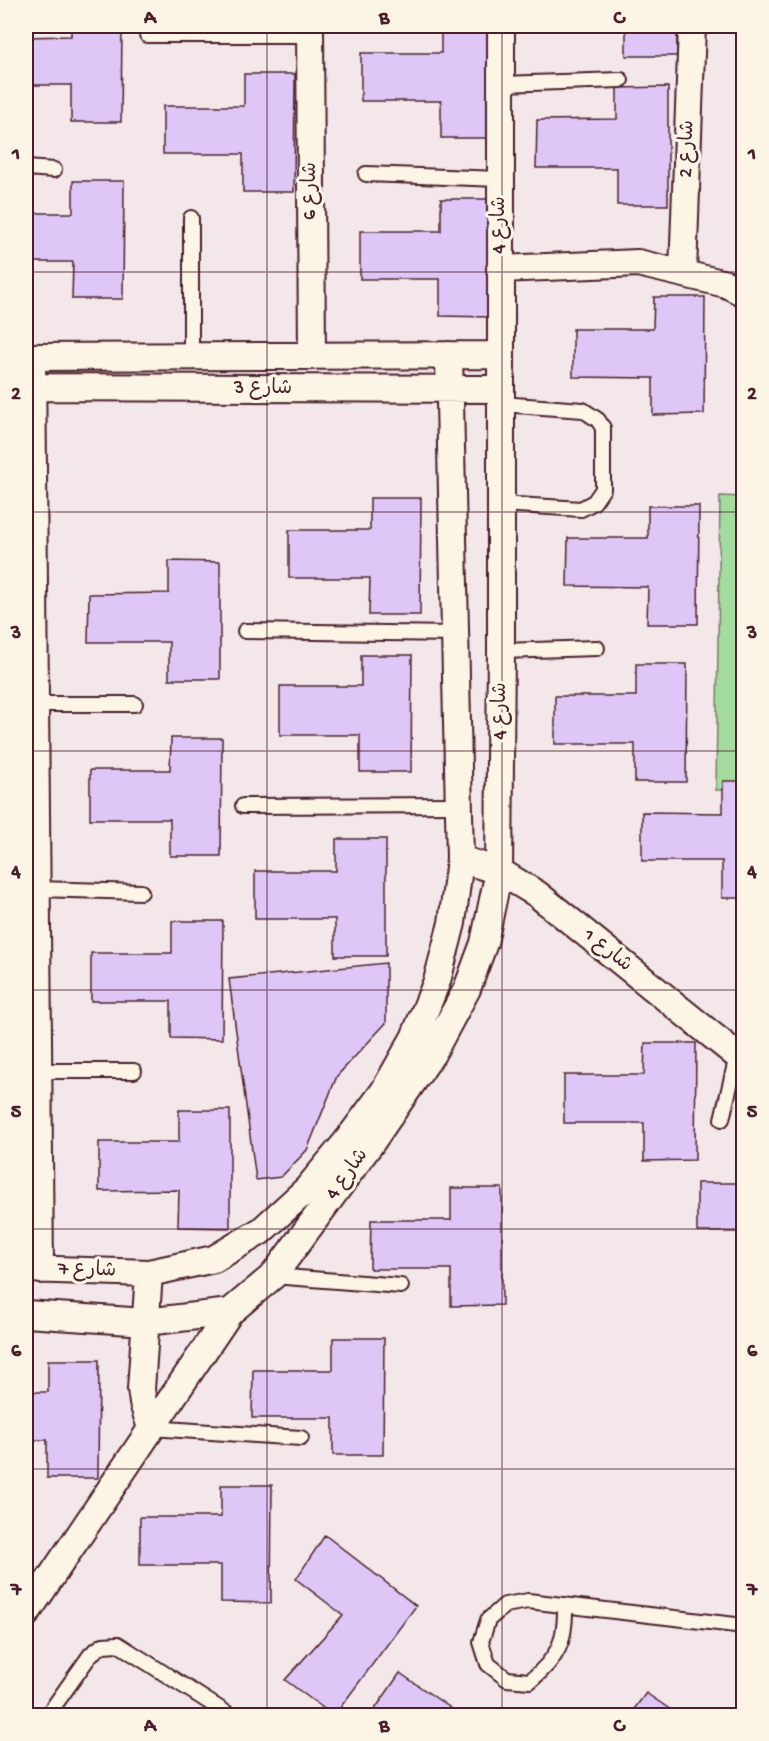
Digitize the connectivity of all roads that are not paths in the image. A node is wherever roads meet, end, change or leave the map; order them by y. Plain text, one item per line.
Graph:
1 (501, 26) edge
2 (693, 26) edge
3 (310, 30) edge
4 (147, 35) dead end
5 (621, 80) dead end
6 (501, 84) junction
7 (26, 168) edge
8 (54, 170) dead end
9 (366, 174) dead end
10 (500, 178) junction
11 (190, 218) dead end
12 (500, 269) junction
13 (683, 272) junction
14 (744, 293) edge
15 (449, 355) junction
16 (500, 355) junction
17 (191, 356) junction
18 (236, 356) junction
19 (312, 356) junction
20 (29, 357) edge
21 (29, 387) edge
22 (236, 388) junction
23 (450, 389) junction
24 (500, 397) junction
25 (501, 504) junction
26 (245, 631) dead end
27 (455, 634) junction
28 (30, 639) edge
29 (597, 648) dead end
30 (501, 651) junction
31 (36, 704) junction
32 (135, 704) dead end
33 (459, 805) junction
34 (243, 806) dead end
35 (31, 810) edge
36 (460, 859) junction
37 (499, 871) junction
38 (37, 889) junction
39 (141, 892) dead end
40 (32, 1018) edge
41 (740, 1058) edge
42 (38, 1071) junction
43 (134, 1071) dead end
44 (394, 1093) junction
45 (722, 1119) dead end
46 (33, 1269) edge
47 (149, 1273) junction
48 (273, 1276) junction
49 (401, 1286) dead end
50 (230, 1312) junction
51 (26, 1314) edge
52 (146, 1322) junction
53 (151, 1428) junction
54 (301, 1438) dead end
55 (565, 1605) junction
56 (26, 1614) edge
57 (744, 1626) edge
58 (47, 1716) edge
59 (231, 1716) edge

1 - 6 street, شارع 4
2 - 13 street, شارع 2
3 - 4 lane
3 - 19 street, شارع 6
5 - 6 lane
6 - 10 street, شارع 4
7 - 8 lane
9 - 10 lane
10 - 12 street, شارع 4
11 - 17 lane
12 - 13 street
12 - 16 street, شارع 4
13 - 14 street
15 - 16 street, شارع 3
15 - 19 street, شارع 3
15 - 23 street, شارع 4
16 - 24 street, شارع 4
17 - 18 street, شارع 3
17 - 20 street, شارع 3
18 - 19 street, شارع 3
18 - 22 street
20 - 21 street
21 - 22 street, شارع 3
21 - 28 street
22 - 23 street, شارع 3
23 - 24 street, شارع 3
23 - 27 street, شارع 4
24 - 25 street, شارع 4
24 - 25 lane
25 - 30 street, شارع 4
26 - 27 lane
27 - 33 street, شارع 4
28 - 31 street
29 - 30 lane
30 - 37 street, شارع 4
31 - 32 lane
31 - 35 street
33 - 34 lane
33 - 36 street, شارع 4
35 - 38 street
36 - 37 street, شارع 1
36 - 44 street, شارع 4
37 - 41 street, شارع 1
37 - 44 street, شارع 4
38 - 39 lane
38 - 40 street
40 - 42 street
41 - 45 lane
42 - 43 lane
42 - 46 street
44 - 47 street, شارع 4
44 - 48 street, شارع 4
46 - 47 street, شارع 7
47 - 52 street
48 - 49 lane
48 - 50 street, شارع 4
50 - 52 street
50 - 53 street, شارع 4
51 - 52 street
52 - 53 street
53 - 54 lane
53 - 56 street, شارع 4
55 - 55 lane
55 - 57 lane
58 - 59 lane

